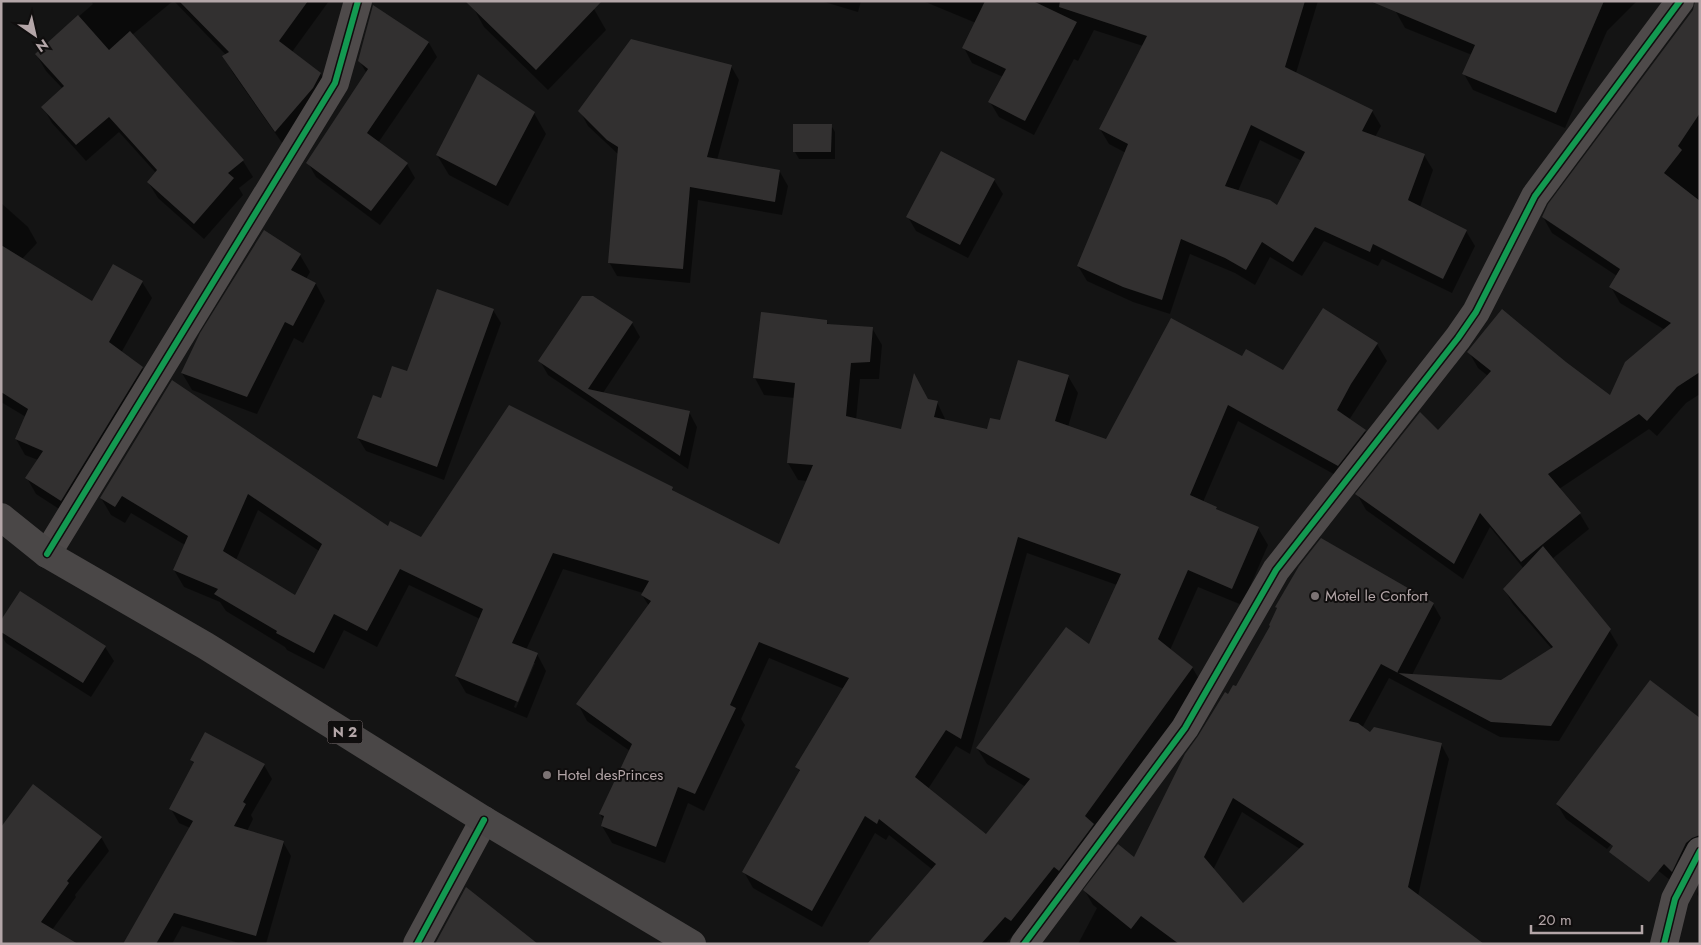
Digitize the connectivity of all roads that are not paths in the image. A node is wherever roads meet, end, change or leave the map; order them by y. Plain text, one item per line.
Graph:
1 (358, 1) edge
2 (1680, 1) edge
3 (1, 517) edge
4 (47, 554) junction
5 (484, 820) junction
6 (1700, 851) edge
7 (417, 944) edge
8 (692, 944) edge
9 (1024, 944) edge
10 (1664, 944) edge

1 - 4 street
2 - 9 street
3 - 4 highway, N 2
4 - 5 highway, N 2
5 - 7 street
5 - 8 highway, N 2
6 - 10 street

